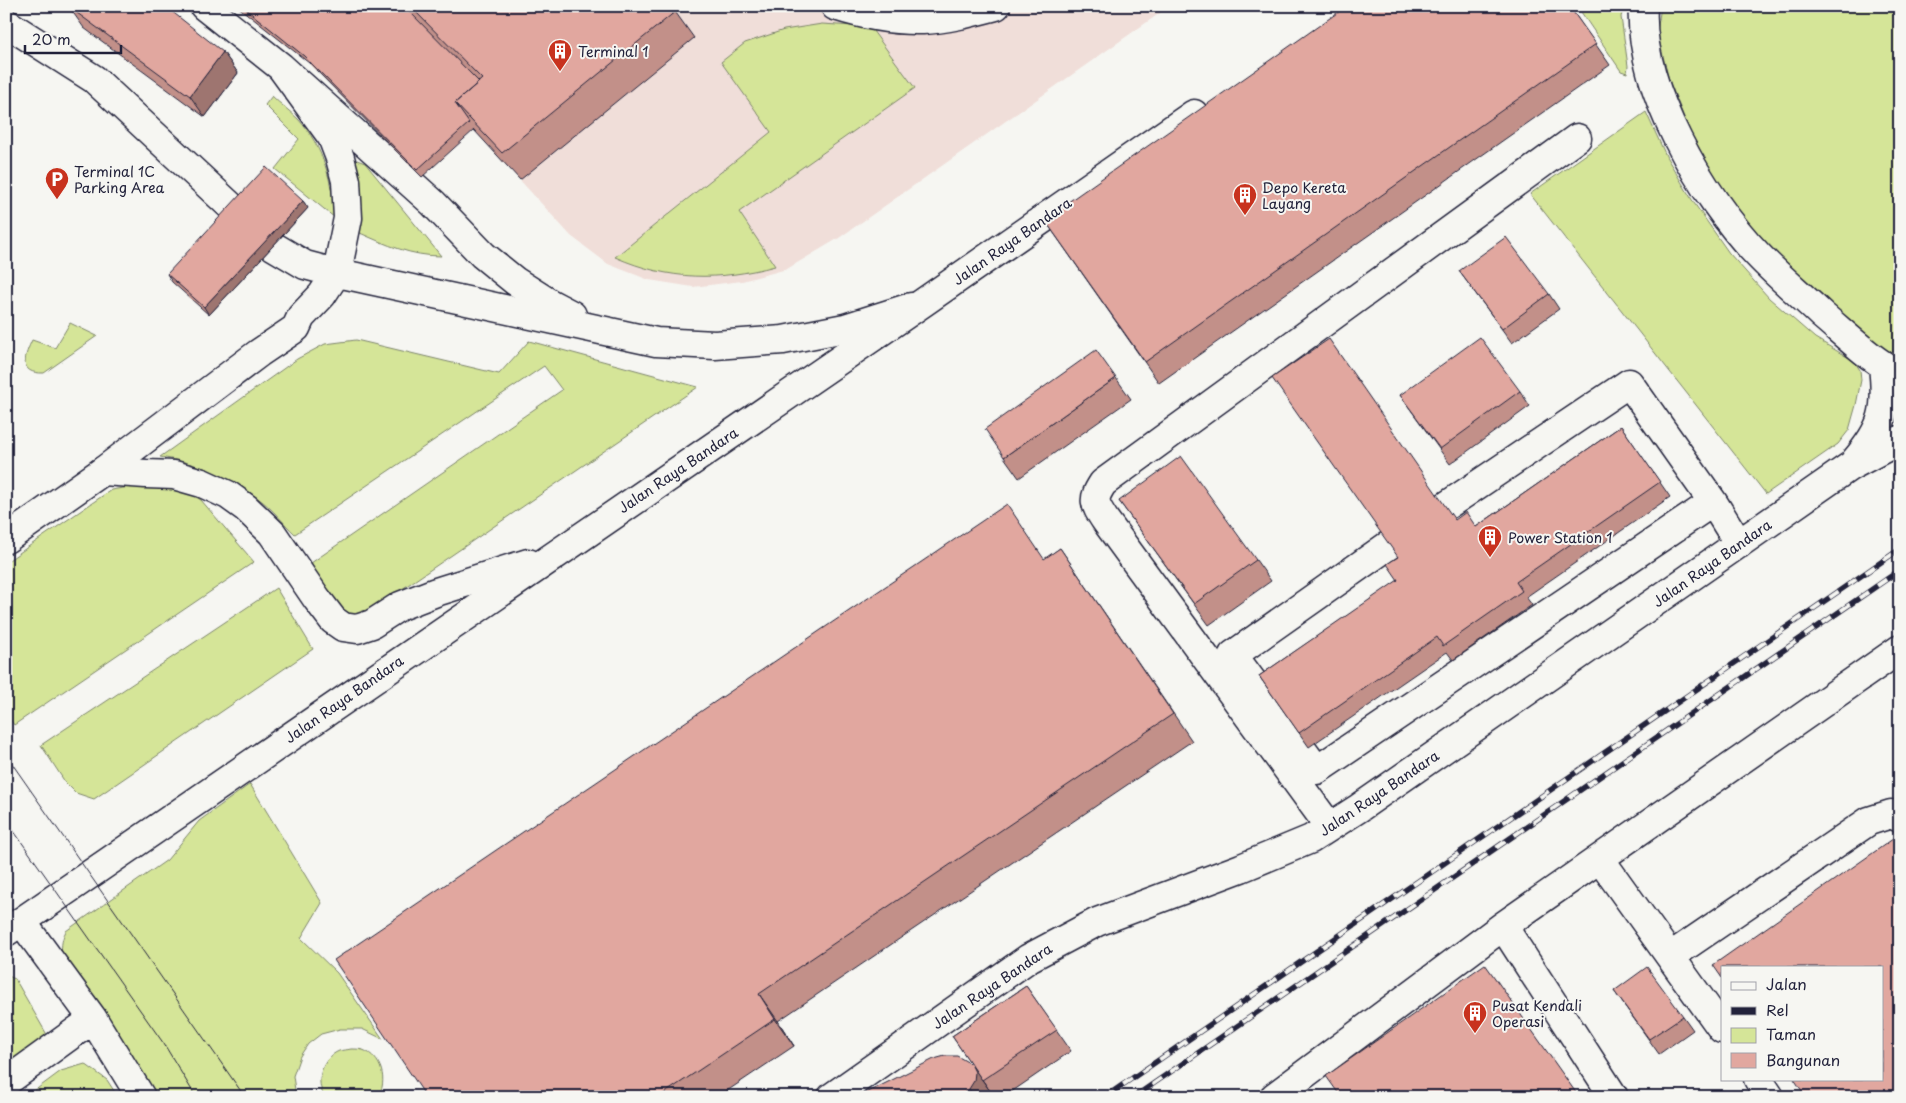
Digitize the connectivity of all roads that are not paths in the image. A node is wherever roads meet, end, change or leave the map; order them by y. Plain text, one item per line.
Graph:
1 (204, 6) edge
2 (835, 6) edge
3 (996, 6) edge
4 (1643, 6) edge
5 (6, 23) edge
6 (281, 67) junction
7 (1212, 102) edge
8 (1577, 138) dead end
9 (237, 212) edge
10 (273, 246) dead end
11 (337, 272) junction
12 (921, 304) junction
13 (608, 332) junction
14 (1891, 370) edge
15 (1900, 440) edge
16 (1849, 468) junction
17 (103, 471) junction
18 (1713, 502) junction
19 (1446, 506) edge
20 (6, 539) edge
21 (1739, 544) junction
22 (1389, 545) edge
23 (553, 555) junction
24 (1900, 649) edge
25 (1900, 818) edge
26 (1330, 826) junction
27 (1600, 859) junction
28 (1504, 926) junction
29 (14, 927) edge
30 (1670, 956) junction
31 (92, 1019) junction
32 (1721, 1028) edge
33 (1759, 1080) edge
34 (6, 1082) edge
35 (1291, 1091) edge
36 (141, 1097) edge
37 (832, 1097) edge
38 (1614, 1097) edge
39 (1770, 1097) edge

1 - 6 street
2 - 3 street
4 - 14 street
5 - 9 street
6 - 11 street
6 - 13 street
7 - 12 street, Jalan Raya Bandara
8 - 26 street
10 - 11 street
11 - 13 street
11 - 17 street
12 - 13 street
12 - 23 street, Jalan Raya Bandara
14 - 16 street
15 - 16 street, Jalan Raya Bandara
16 - 21 street, Jalan Raya Bandara
17 - 20 street
17 - 23 street
18 - 19 street
18 - 21 street
18 - 22 street
21 - 26 street, Jalan Raya Bandara
23 - 29 street, Jalan Raya Bandara
24 - 27 street
25 - 30 street
26 - 37 street, Jalan Raya Bandara
27 - 28 street
27 - 30 street
28 - 35 street
28 - 38 street
29 - 31 street
30 - 32 street
31 - 34 street
31 - 36 street
33 - 39 street

